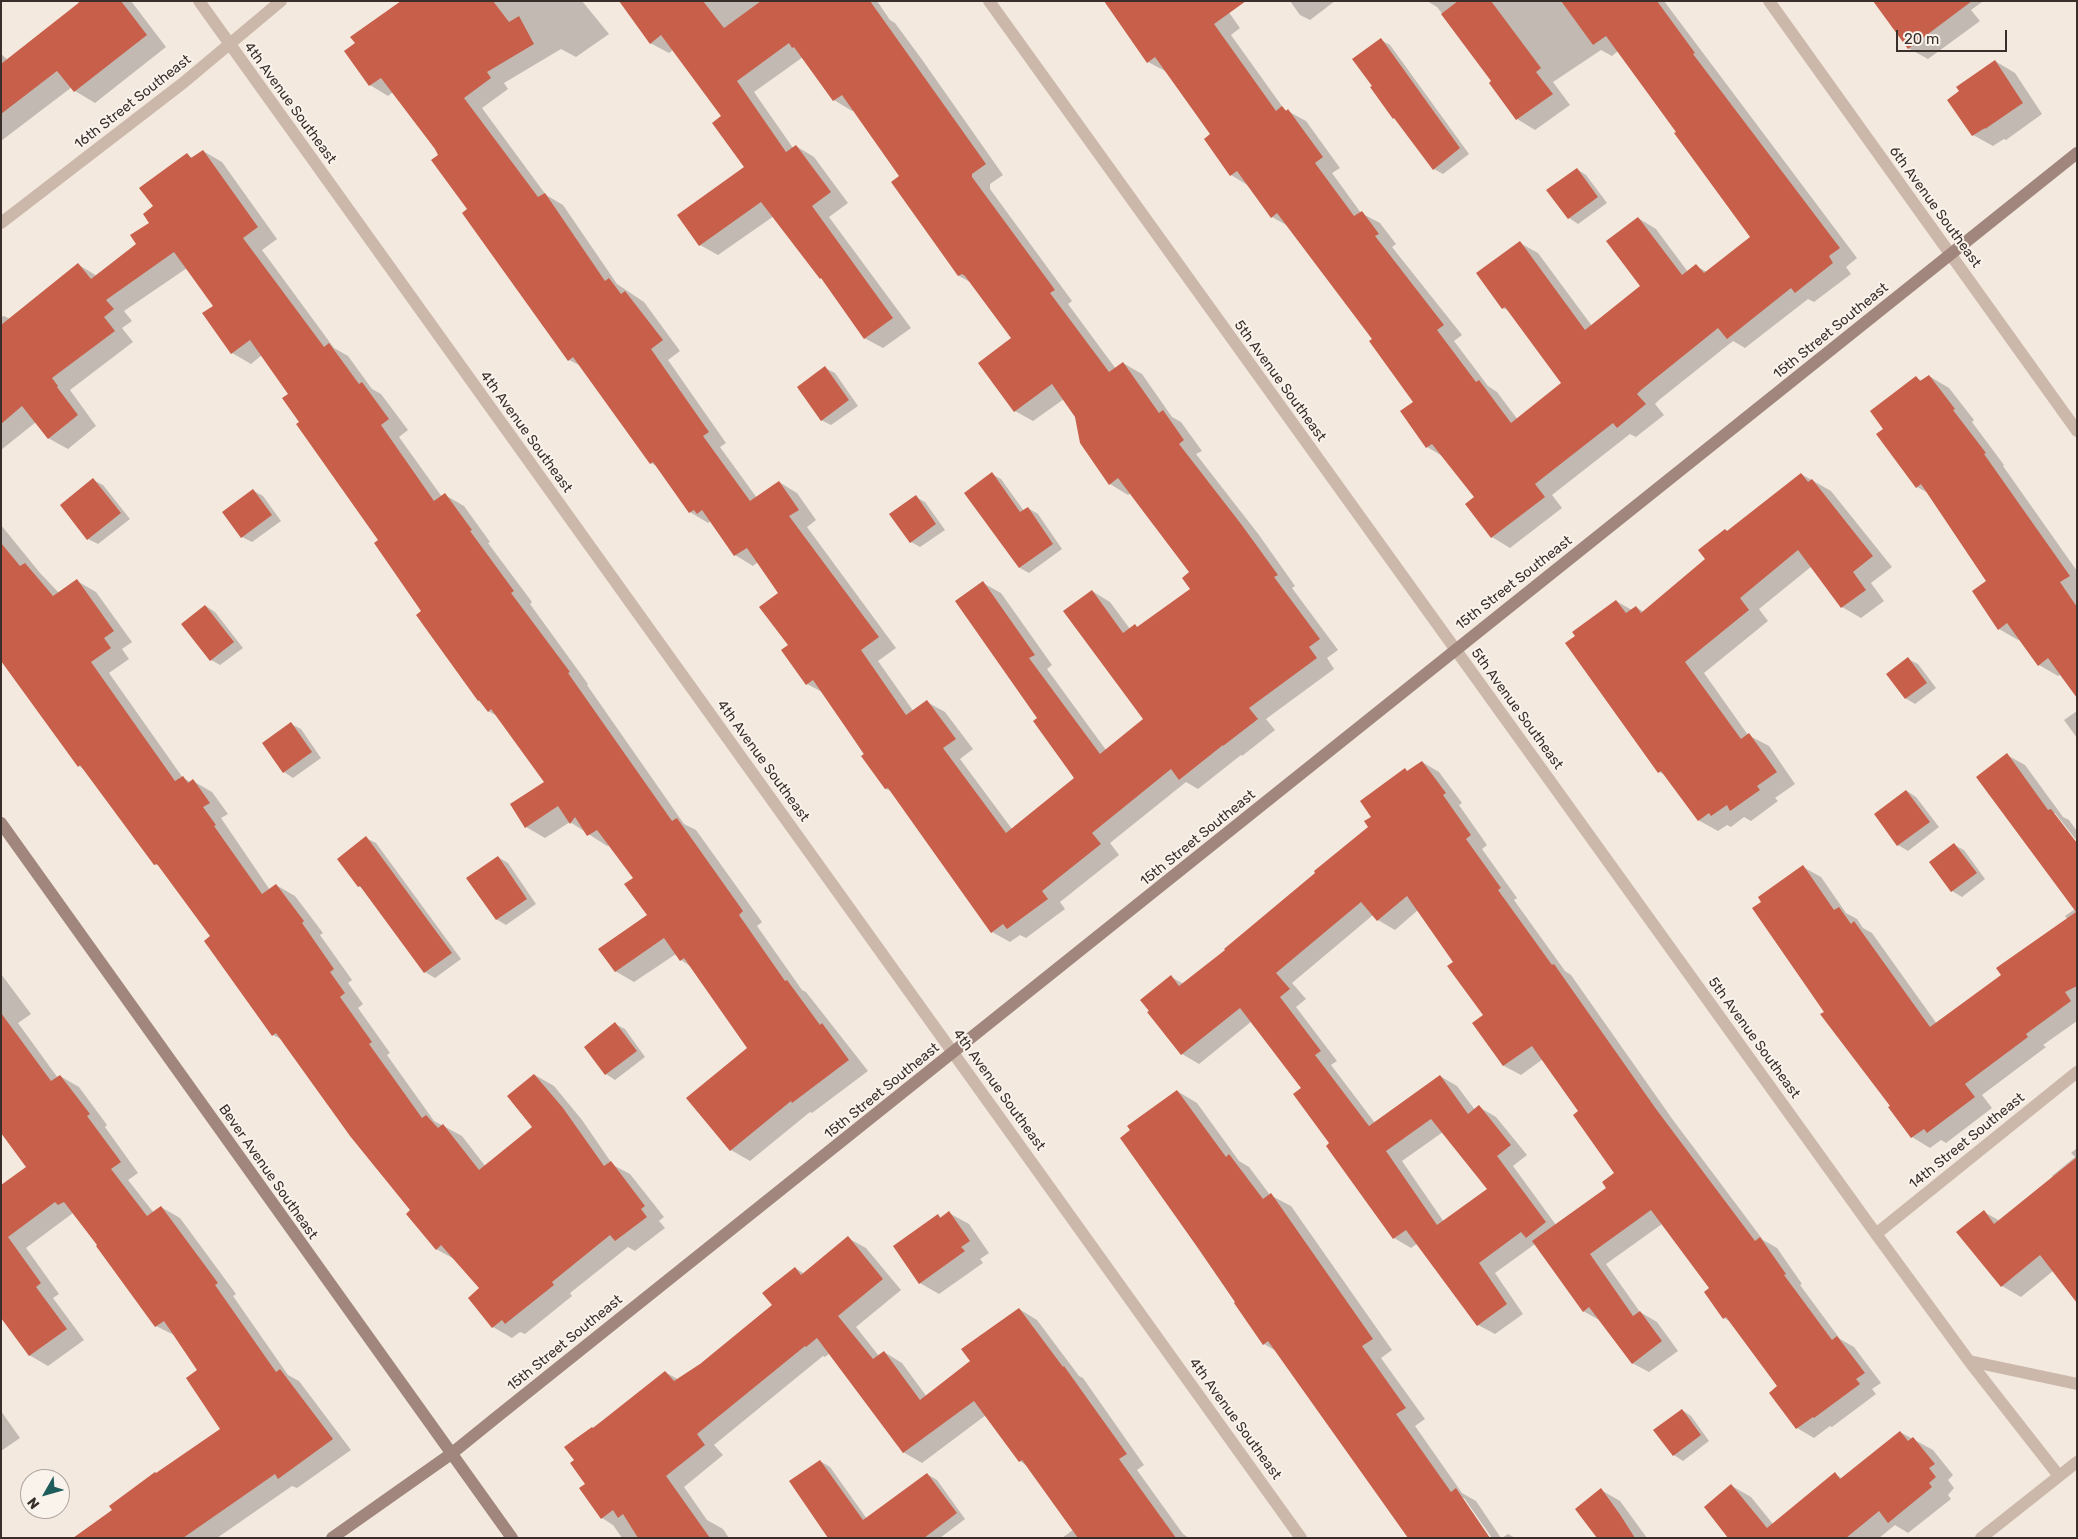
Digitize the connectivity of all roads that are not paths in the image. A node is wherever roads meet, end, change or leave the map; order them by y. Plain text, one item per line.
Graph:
1 (199, 1) edge
2 (281, 1) edge
3 (989, 1) edge
4 (1769, 1) edge
5 (229, 44) junction
6 (2077, 153) edge
7 (1, 223) edge
8 (1950, 255) junction
9 (2077, 432) edge
10 (1455, 649) junction
11 (1, 823) edge
12 (954, 1052) junction
13 (2077, 1072) edge
14 (1876, 1234) junction
15 (1969, 1361) junction
16 (2077, 1384) edge
17 (451, 1454) junction
18 (2077, 1462) edge
19 (2059, 1476) junction
20 (332, 1538) edge
21 (512, 1538) edge
22 (1301, 1538) edge
23 (1981, 1538) edge

1 - 5 street, 4th Avenue Southeast
2 - 5 street, 16th Street Southeast
3 - 10 street, 5th Avenue Southeast
4 - 8 street, 6th Avenue Southeast
5 - 7 street, 16th Street Southeast
5 - 12 street, 4th Avenue Southeast
6 - 8 street, 15th Street Southeast
8 - 9 street, 6th Avenue Southeast
8 - 10 street, 15th Street Southeast
10 - 12 street, 15th Street Southeast
10 - 14 street, 5th Avenue Southeast
11 - 17 street, Bever Avenue Southeast
12 - 17 street, 15th Street Southeast
12 - 22 street, 4th Avenue Southeast
13 - 14 street, 14th Street Southeast
14 - 15 street, 5th Avenue Southeast
15 - 16 street
15 - 19 street, 5th Avenue Southeast
17 - 20 street, 15th Street Southeast
17 - 21 street, Bever Avenue Southeast
18 - 19 street
19 - 23 street

